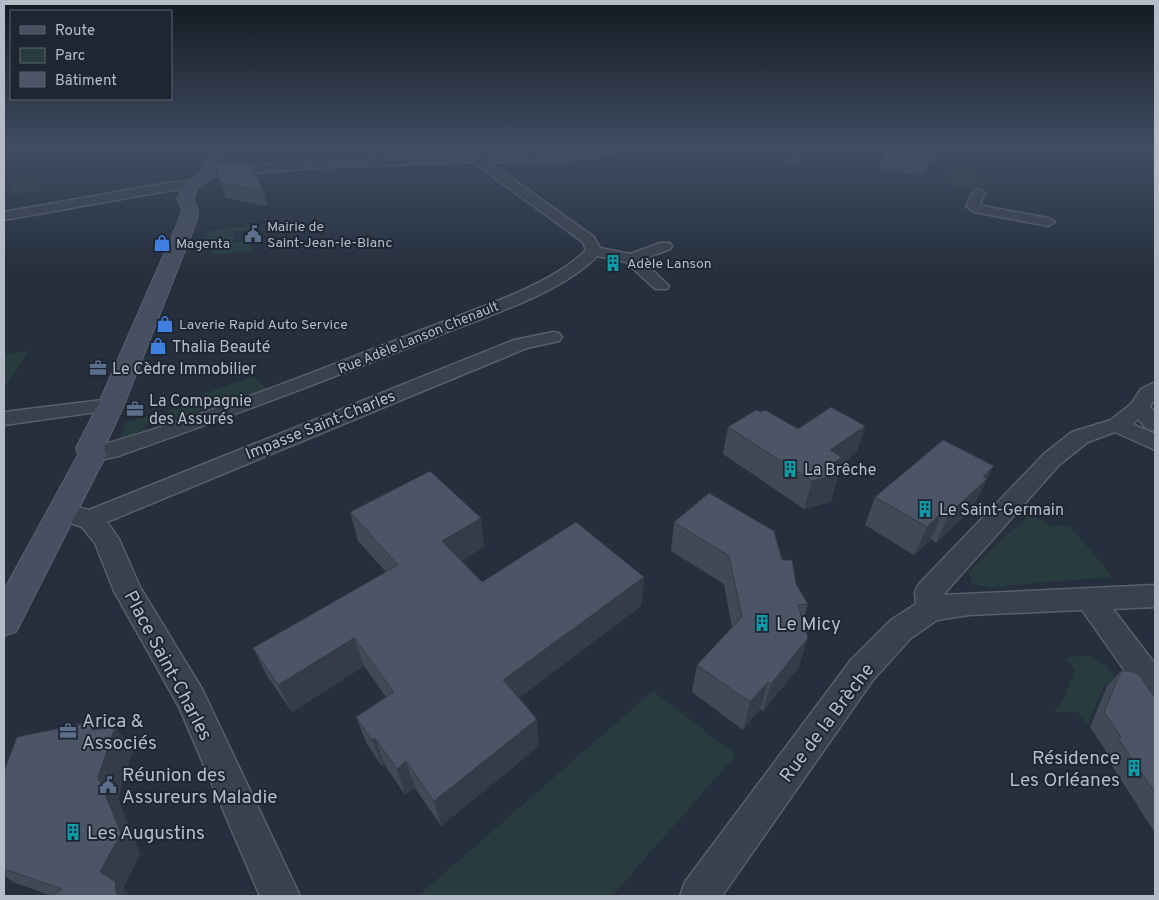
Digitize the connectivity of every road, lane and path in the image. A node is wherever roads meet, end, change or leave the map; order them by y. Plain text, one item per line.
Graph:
1 (150, 190) edge
2 (190, 190) edge
3 (520, 190) edge
4 (979, 193) dead end
5 (4, 216) edge
6 (1048, 222) dead end
7 (665, 246) dead end
8 (594, 251) junction
9 (632, 259) junction
10 (661, 286) dead end
11 (553, 337) dead end
12 (1155, 388) edge
13 (111, 406) junction
14 (1139, 408) junction
15 (4, 419) edge
16 (1155, 424) edge
17 (1118, 425) junction
18 (1155, 443) edge
19 (92, 455) junction
20 (75, 517) junction
21 (1155, 596) edge
22 (1089, 599) junction
23 (930, 609) junction
24 (4, 622) edge
25 (1155, 688) edge
26 (280, 896) edge
27 (699, 896) edge

1 - 5 street
2 - 13 main road
3 - 8 street
4 - 6 street
7 - 9 street
8 - 9 street
8 - 19 street, Rue Adèle Lanson Chenault
9 - 10 street
11 - 20 street, Impasse Saint-Charles
12 - 14 street
13 - 15 street
13 - 19 main road
14 - 16 street
14 - 17 street
17 - 18 street
17 - 23 street
19 - 20 main road
20 - 24 main road
20 - 26 street, Place Saint-Charles
21 - 22 street
22 - 23 street
22 - 25 street
23 - 27 street, Rue de la Brèche

